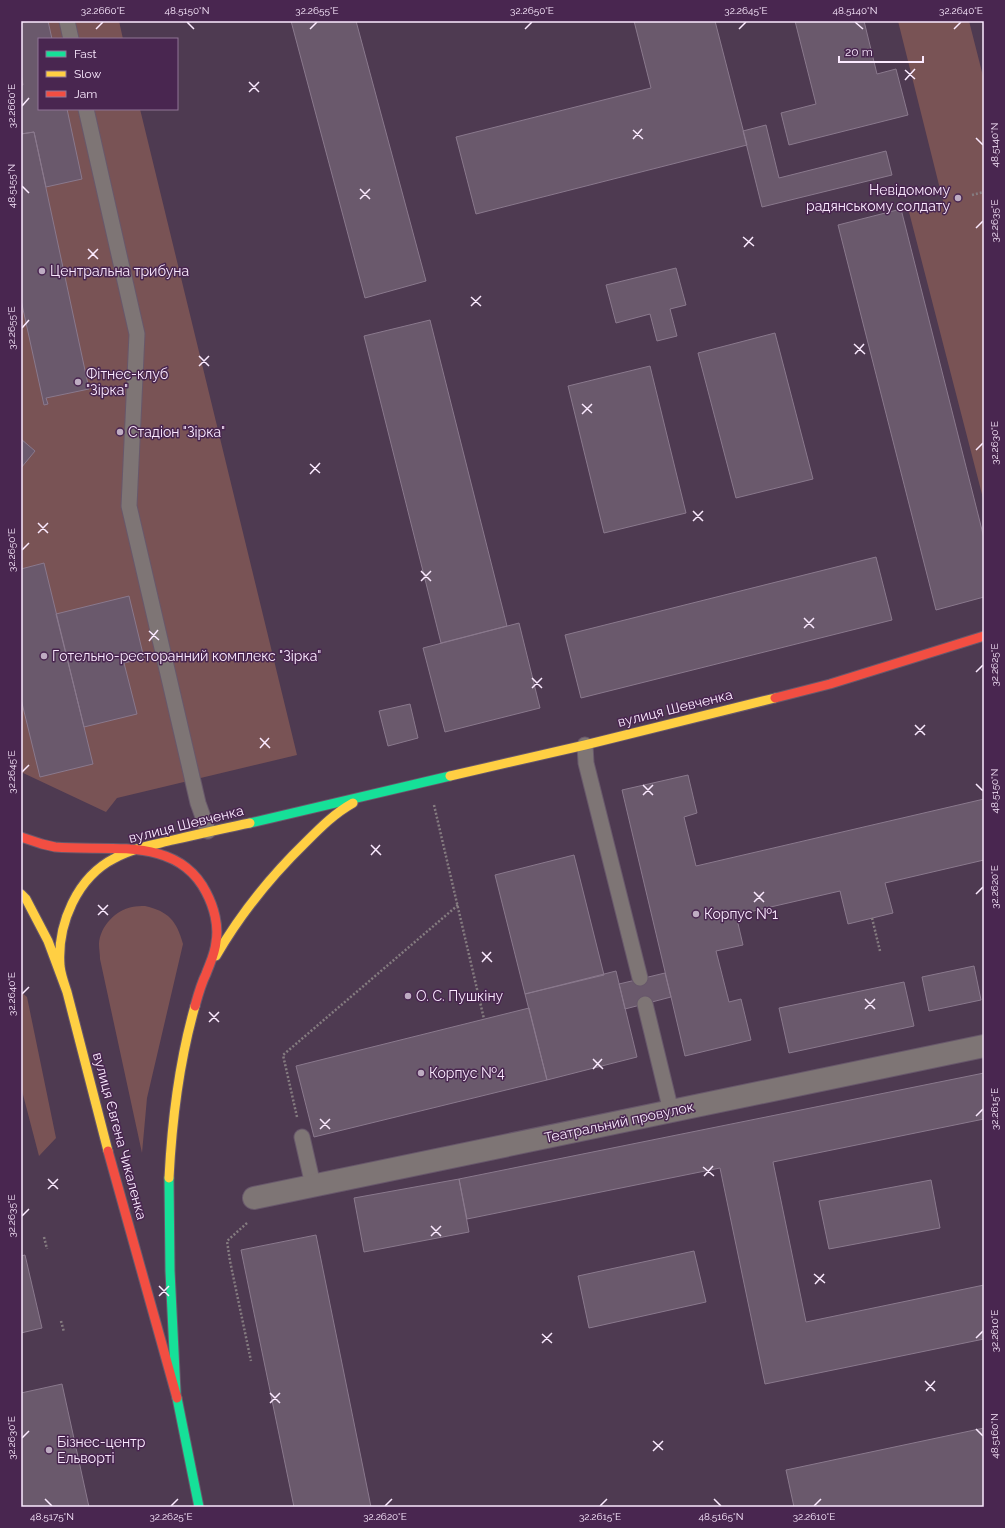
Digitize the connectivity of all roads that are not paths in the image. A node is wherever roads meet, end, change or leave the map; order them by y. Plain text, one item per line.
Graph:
1 (67, 21) edge
2 (71, 38) edge
3 (86, 110) edge
4 (984, 636) edge
5 (585, 745) junction
6 (369, 795) junction
7 (208, 831) junction
8 (21, 837) edge
9 (136, 848) junction
10 (21, 894) edge
11 (204, 978) junction
12 (640, 978) dead end
13 (67, 992) junction
14 (645, 1004) dead end
15 (984, 1046) edge
16 (671, 1111) junction
17 (302, 1136) road end
18 (313, 1185) junction
19 (254, 1198) dead end
20 (176, 1392) junction
21 (199, 1507) edge

1 - 2 lane
3 - 7 lane
4 - 5 main road, вулиця Шевченка
5 - 6 main road, вулиця Шевченка
5 - 12 lane
6 - 7 main road, вулиця Шевченка
6 - 11 main road, вулиця Шевченка
7 - 9 main road, вулиця Шевченка
8 - 9 main road, вулиця Євгена Чикаленка
9 - 11 main road, вулиця Євгена Чикаленка
9 - 13 main road, вулиця Шевченка
10 - 13 main road, вулиця Євгена Чикаленка
11 - 20 main road, вулиця Євгена Чикаленка
13 - 20 main road, вулиця Євгена Чикаленка
14 - 16 lane
15 - 16 street, Театральний провулок
16 - 18 street, Театральний провулок
17 - 18 lane
18 - 19 street, Театральний провулок
20 - 21 main road, вулиця Євгена Чикаленка

